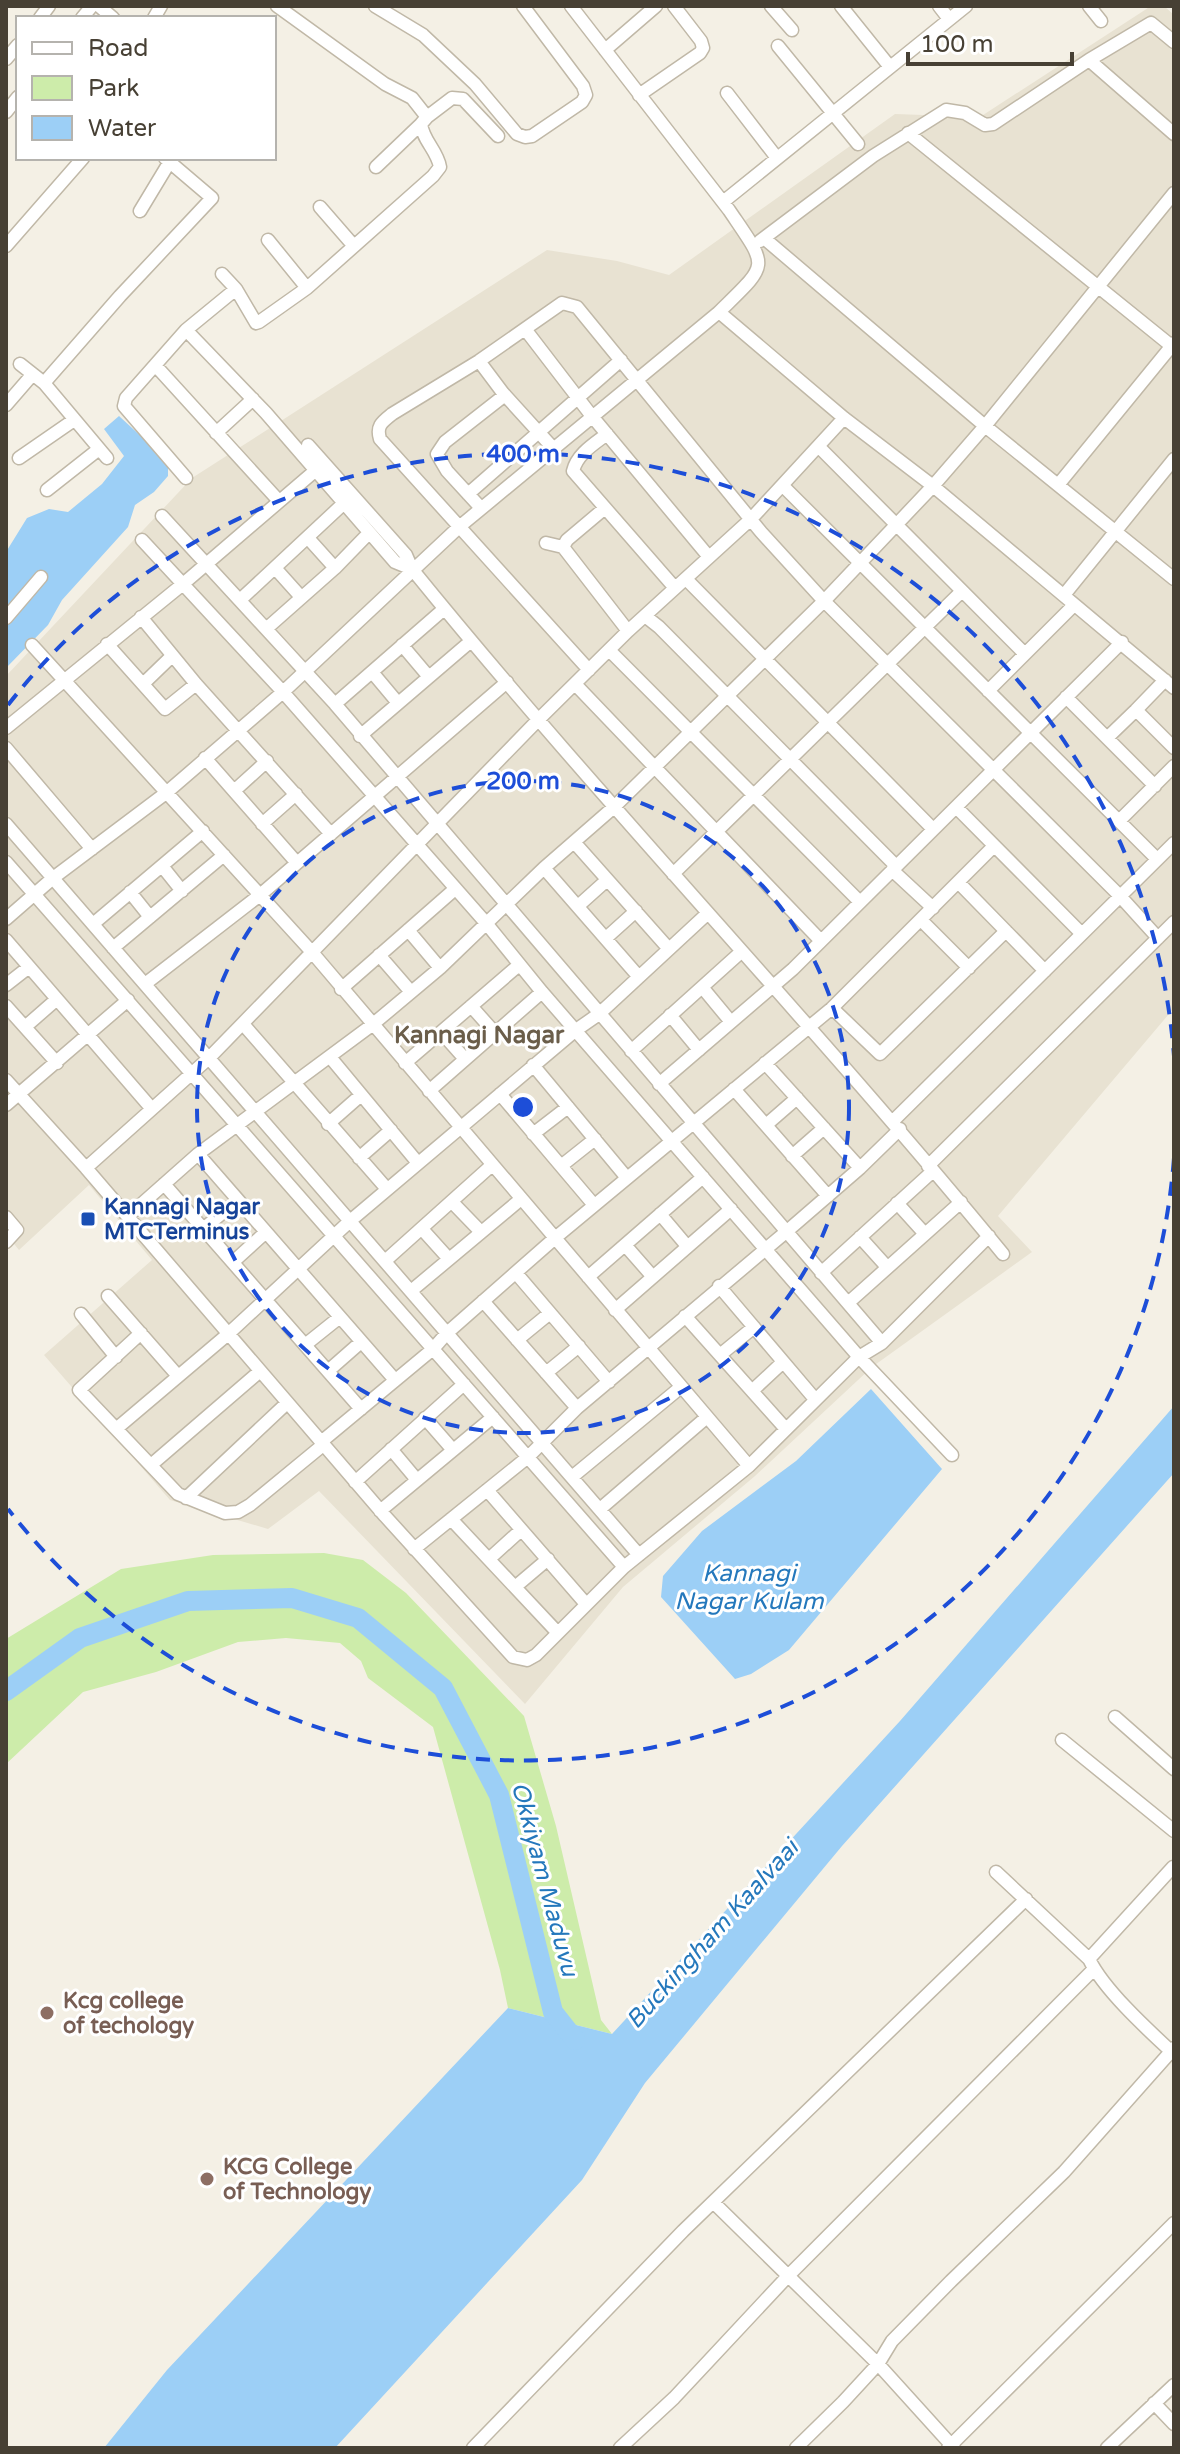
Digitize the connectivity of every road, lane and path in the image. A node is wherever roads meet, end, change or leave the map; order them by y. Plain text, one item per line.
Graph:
1 (277, 6) edge
2 (523, 6) edge
3 (571, 6) edge
4 (656, 6) edge
5 (674, 6) edge
6 (771, 6) edge
7 (841, 6) edge
8 (939, 6) edge
9 (966, 6) edge
10 (1089, 6) edge
11 (382, 8) edge
12 (949, 19) junction
13 (1101, 21) dead end
14 (792, 30) dead end
15 (1174, 42) edge
16 (778, 46) dead end
17 (605, 50) junction
18 (1089, 60) junction
19 (890, 67) junction
20 (727, 93) dead end
21 (639, 95) junction
22 (832, 114) junction
23 (424, 120) junction
24 (908, 133) junction
25 (1174, 134) edge
26 (498, 136) dead end
27 (858, 144) dead end
28 (777, 158) junction
29 (81, 160) edge
30 (168, 160) edge
31 (170, 160) edge
32 (376, 167) dead end
33 (1174, 193) edge
34 (723, 202) junction
35 (320, 207) dead end
36 (140, 211) dead end
37 (765, 239) junction
38 (268, 240) dead end
39 (752, 243) junction
40 (353, 245) junction
41 (6, 246) edge
42 (222, 274) dead end
43 (1097, 287) junction
44 (307, 288) junction
45 (236, 289) junction
46 (719, 312) junction
47 (525, 329) junction
48 (186, 330) junction
49 (1173, 345) edge
50 (621, 360) junction
51 (479, 361) junction
52 (20, 364) dead end
53 (155, 365) junction
54 (32, 375) junction
55 (637, 379) junction
56 (44, 383) junction
57 (505, 395) junction
58 (577, 397) junction
59 (253, 399) junction
60 (6, 405) edge
61 (591, 415) junction
62 (844, 418) junction
63 (74, 420) junction
64 (985, 426) junction
65 (538, 431) junction
66 (216, 433) junction
67 (607, 434) junction
68 (308, 445) dead end
69 (819, 447) junction
70 (553, 448) junction
71 (19, 458) dead end
72 (1174, 459) edge
73 (316, 470) junction
74 (186, 478) dead end
75 (1058, 485) junction
76 (783, 486) junction
77 (933, 486) junction
78 (47, 490) dead end
79 (468, 494) junction
80 (279, 501) junction
81 (343, 504) junction
82 (481, 508) junction
83 (605, 508) junction
84 (162, 516) dead end
85 (751, 519) junction
86 (897, 524) junction
87 (459, 527) junction
88 (1115, 529) junction
89 (369, 533) junction
90 (308, 538) junction
91 (142, 540) dead end
92 (546, 543) dead end
93 (563, 547) junction
94 (709, 557) junction
95 (859, 563) junction
96 (207, 564) junction
97 (275, 568) junction
98 (335, 568) junction
99 (412, 569) junction
100 (41, 577) dead end
101 (686, 579) junction
102 (1174, 579) edge
103 (183, 584) junction
104 (675, 588) junction
105 (962, 591) junction
106 (1064, 595) junction
107 (301, 597) junction
108 (240, 600) junction
109 (824, 601) junction
110 (1073, 606) junction
111 (444, 609) junction
112 (645, 616) junction
113 (141, 617) junction
114 (6, 618) edge
115 (924, 628) junction
116 (266, 629) junction
117 (628, 631) junction
118 (471, 641) junction
119 (1122, 642) junction
120 (107, 644) junction
121 (32, 645) dead end
122 (402, 645) junction
123 (609, 650) junction
124 (1025, 654) junction
125 (172, 656) junction
126 (765, 659) junction
127 (887, 664) junction
128 (589, 670) junction
129 (304, 672) junction
130 (372, 672) junction
131 (429, 677) junction
132 (63, 680) junction
133 (507, 682) junction
134 (143, 684) junction
135 (196, 684) junction
136 (575, 684) junction
137 (1170, 684) edge
138 (988, 691) junction
139 (283, 692) junction
140 (728, 695) junction
141 (1066, 697) junction
142 (398, 703) junction
143 (335, 704) junction
144 (1136, 710) junction
145 (538, 720) junction
146 (827, 722) junction
147 (6, 728) edge
148 (239, 730) junction
149 (691, 731) junction
150 (1030, 733) junction
151 (360, 736) junction
152 (1107, 738) junction
153 (6, 748) edge
154 (1174, 748) edge
155 (205, 758) junction
156 (790, 759) junction
157 (267, 761) junction
158 (1174, 766) edge
159 (653, 769) junction
160 (993, 770) junction
161 (395, 778) junction
162 (1155, 786) junction
163 (234, 791) junction
164 (166, 793) junction
165 (296, 794) junction
166 (754, 794) junction
167 (374, 797) junction
168 (614, 807) junction
169 (956, 807) junction
170 (1119, 821) junction
171 (6, 824) edge
172 (262, 824) junction
173 (436, 825) junction
174 (933, 829) junction
175 (203, 831) junction
176 (715, 832) junction
177 (331, 834) junction
178 (574, 842) junction
179 (1174, 843) edge
180 (416, 846) junction
181 (994, 846) junction
182 (92, 849) junction
183 (224, 855) junction
184 (1157, 859) junction
185 (6, 862) edge
186 (297, 863) junction
187 (162, 866) junction
188 (544, 868) junction
189 (894, 868) junction
190 (673, 874) junction
191 (53, 878) junction
192 (607, 880) junction
193 (958, 882) junction
194 (455, 889) junction
195 (182, 891) junction
196 (130, 892) junction
197 (34, 894) junction
198 (260, 895) junction
199 (1120, 896) junction
200 (860, 902) junction
201 (504, 905) junction
202 (578, 906) junction
203 (933, 908) junction
204 (636, 911) junction
205 (708, 913) junction
206 (150, 917) junction
207 (6, 919) edge
208 (921, 920) junction
209 (1174, 922) edge
210 (486, 923) junction
211 (93, 924) junction
212 (408, 930) junction
213 (1006, 931) junction
214 (1082, 934) junction
215 (606, 938) junction
216 (1158, 938) junction
217 (6, 940) edge
218 (821, 941) junction
219 (113, 948) junction
220 (669, 949) junction
221 (311, 951) junction
222 (741, 952) junction
223 (379, 955) junction
224 (519, 965) junction
225 (29, 967) junction
226 (440, 968) junction
227 (969, 968) junction
228 (1045, 971) junction
229 (639, 977) junction
230 (145, 984) junction
231 (6, 985) edge
232 (702, 987) junction
233 (772, 987) junction
234 (341, 989) junction
235 (411, 992) junction
236 (542, 992) junction
237 (57, 999) junction
238 (128, 1000) junction
239 (6, 1006) edge
240 (471, 1006) junction
241 (832, 1008) junction
242 (599, 1014) junction
243 (670, 1015) junction
244 (731, 1022) junction
245 (243, 1024) junction
246 (372, 1025) junction
247 (25, 1027) junction
248 (809, 1027) junction
249 (576, 1030) junction
250 (441, 1032) junction
251 (495, 1033) junction
252 (88, 1035) junction
253 (699, 1050) junction
254 (631, 1051) junction
255 (330, 1057) junction
256 (209, 1058) junction
257 (465, 1059) junction
258 (57, 1063) junction
259 (405, 1063) junction
260 (765, 1063) junction
261 (533, 1065) junction
262 (191, 1075) junction
263 (6, 1080) edge
264 (659, 1084) junction
265 (294, 1085) junction
266 (734, 1089) junction
267 (429, 1091) junction
268 (18, 1094) junction
269 (500, 1094) junction
270 (361, 1095) junction
271 (797, 1098) junction
272 (6, 1105) edge
273 (568, 1107) junction
274 (152, 1109) junction
275 (256, 1113) junction
276 (693, 1123) junction
277 (328, 1124) junction
278 (237, 1125) junction
279 (766, 1125) junction
280 (896, 1125) junction
281 (460, 1127) junction
282 (824, 1128) junction
283 (391, 1130) junction
284 (533, 1134) junction
285 (595, 1139) junction
286 (672, 1141) junction
287 (198, 1154) junction
288 (792, 1156) junction
289 (359, 1158) junction
290 (418, 1163) junction
291 (492, 1165) junction
292 (561, 1166) junction
293 (86, 1168) junction
294 (860, 1168) junction
295 (930, 1168) junction
296 (703, 1177) junction
297 (627, 1178) junction
298 (164, 1184) junction
299 (387, 1189) junction
300 (828, 1196) junction
301 (521, 1199) junction
302 (238, 1200) junction
303 (452, 1202) junction
304 (961, 1202) junction
305 (897, 1203) junction
306 (594, 1205) junction
307 (731, 1209) junction
308 (660, 1214) junction
309 (128, 1216) junction
310 (6, 1217) edge
311 (350, 1221) junction
312 (203, 1229) junction
313 (422, 1229) junction
314 (266, 1232) junction
315 (481, 1232) junction
316 (786, 1232) junction
317 (925, 1234) junction
318 (335, 1236) junction
319 (989, 1236) junction
320 (860, 1237) junction
321 (555, 1238) junction
322 (6, 1242) edge
323 (625, 1245) junction
324 (687, 1246) junction
325 (765, 1249) junction
326 (1003, 1254) dead end
327 (449, 1259) junction
328 (385, 1261) junction
329 (233, 1262) junction
330 (887, 1267) junction
331 (298, 1270) junction
332 (516, 1273) junction
333 (821, 1273) junction
334 (588, 1277) junction
335 (653, 1277) junction
336 (719, 1286) junction
337 (411, 1291) junction
338 (108, 1296) dead end
339 (266, 1299) junction
340 (483, 1301) junction
341 (848, 1303) junction
342 (615, 1310) junction
343 (550, 1313) junction
344 (81, 1314) dead end
345 (685, 1316) junction
346 (340, 1317) junction
347 (754, 1327) junction
348 (141, 1333) junction
349 (447, 1333) junction
350 (227, 1335) junction
351 (517, 1340) junction
352 (361, 1342) junction
353 (882, 1343) junction
354 (305, 1345) junction
355 (579, 1346) junction
356 (647, 1348) junction
357 (433, 1349) junction
358 (720, 1355) junction
359 (116, 1357) junction
360 (859, 1357) junction
361 (783, 1362) junction
362 (328, 1371) junction
363 (259, 1372) junction
364 (546, 1373) junction
365 (178, 1376) junction
366 (395, 1380) junction
367 (609, 1382) junction
368 (464, 1384) junction
369 (681, 1387) junction
370 (752, 1391) junction
371 (814, 1398) junction
372 (287, 1403) junction
373 (577, 1408) junction
374 (361, 1409) junction
375 (493, 1417) junction
376 (707, 1417) junction
377 (425, 1418) junction
378 (785, 1428) junction
379 (116, 1429) junction
380 (543, 1442) junction
381 (322, 1444) junction
382 (391, 1449) junction
383 (453, 1450) junction
384 (952, 1455) dead end
385 (528, 1457) junction
386 (151, 1465) junction
387 (749, 1466) junction
388 (572, 1477) junction
389 (417, 1480) junction
390 (355, 1482) junction
391 (487, 1490) junction
392 (186, 1498) junction
393 (600, 1509) junction
394 (380, 1511) junction
395 (451, 1519) junction
396 (521, 1530) junction
397 (414, 1549) junction
398 (639, 1555) junction
399 (489, 1559) junction
400 (548, 1559) junction
401 (624, 1567) junction
402 (515, 1587) junction
403 (586, 1604) junction
404 (557, 1632) junction
405 (1115, 1717) dead end
406 (1062, 1740) dead end
407 (1174, 1769) edge
408 (1174, 1831) edge
409 (1173, 1867) edge
410 (996, 1872) dead end
411 (1026, 1899) junction
412 (1092, 1964) junction
413 (1173, 2051) edge
414 (714, 2203) junction
415 (1174, 2223) edge
416 (787, 2277) junction
417 (878, 2364) junction
418 (1174, 2385) edge
419 (1154, 2403) junction
420 (1174, 2424) edge
421 (951, 2447) edge
422 (473, 2448) edge
423 (620, 2448) edge
424 (796, 2448) edge
425 (1107, 2448) edge

1 - 23 street
2 - 11 street
3 - 17 street
4 - 17 street
5 - 21 street
6 - 14 street
7 - 19 street
8 - 12 street
9 - 12 street
10 - 13 street
12 - 19 street
15 - 18 street
16 - 22 street
17 - 21 street
18 - 24 street
18 - 25 street
19 - 22 street
20 - 28 street
21 - 34 street
22 - 27 street
22 - 28 street
23 - 26 street
23 - 32 street
23 - 40 street
24 - 37 street
24 - 43 street
28 - 34 street
29 - 41 street
30 - 36 street
31 - 56 street
33 - 43 street
34 - 39 street
35 - 40 street
37 - 39 street
37 - 64 street
38 - 44 street
39 - 46 street
40 - 44 street
42 - 45 street
43 - 49 street
43 - 64 street
44 - 45 street
45 - 48 street
46 - 55 street
46 - 62 street
47 - 50 street
47 - 51 street
47 - 58 street
48 - 53 street
48 - 59 street
49 - 75 street
50 - 55 street
50 - 58 street
51 - 57 street
51 - 87 street
52 - 54 street
53 - 66 street
53 - 74 street
54 - 56 street
54 - 60 street
55 - 61 street
55 - 85 street
56 - 63 street
57 - 65 street
57 - 79 street
58 - 61 street
58 - 65 street
59 - 66 street
59 - 73 street
61 - 67 street
61 - 70 street
62 - 69 street
62 - 77 street
63 - 71 street
63 - 78 street
64 - 75 street
64 - 77 street
65 - 70 street
65 - 79 street
66 - 80 street
67 - 83 street
67 - 94 street
68 - 99 street
69 - 76 street
69 - 86 street
70 - 82 street
72 - 88 street
73 - 80 street
73 - 81 street
75 - 88 street
76 - 85 street
76 - 95 street
77 - 86 street
77 - 106 street
79 - 82 street
80 - 96 street
81 - 89 street
81 - 90 street
82 - 87 street
83 - 93 street
83 - 104 street
84 - 96 street
85 - 94 street
85 - 109 street
86 - 95 street
86 - 105 street
87 - 99 street
87 - 128 street
88 - 102 street
88 - 106 street
89 - 98 street
89 - 99 street
90 - 97 street
90 - 98 street
91 - 103 street
92 - 93 street
93 - 117 street
94 - 101 street
95 - 109 street
95 - 115 street
96 - 103 street
96 - 108 street
97 - 107 street
97 - 108 street
98 - 107 street
99 - 111 street
99 - 129 street
100 - 114 street
101 - 104 street
101 - 126 street
103 - 113 street
103 - 139 street
104 - 112 street
105 - 115 street
105 - 124 street
106 - 110 street
107 - 116 street
108 - 116 street
109 - 126 street
109 - 127 street
110 - 119 street
110 - 124 street
111 - 118 street
111 - 122 street
112 - 117 street
112 - 140 street
113 - 120 street
113 - 125 street
115 - 127 street
115 - 138 street
116 - 129 street
117 - 123 street
118 - 131 street
118 - 133 street
119 - 137 street
119 - 141 street
120 - 132 street
120 - 134 street
121 - 132 street
122 - 130 street
122 - 131 street
123 - 128 street
123 - 149 street
124 - 138 street
125 - 134 street
125 - 135 street
126 - 140 street
126 - 146 street
127 - 146 street
127 - 160 street
128 - 136 street
129 - 139 street
129 - 143 street
130 - 142 street
130 - 143 street
131 - 142 street
132 - 147 street
132 - 164 street
133 - 145 street
133 - 161 street
134 - 135 street
135 - 148 street
136 - 145 street
136 - 159 street
137 - 144 street
138 - 150 street
139 - 148 street
139 - 167 street
140 - 149 street
140 - 156 street
141 - 150 street
141 - 152 street
142 - 151 street
143 - 151 street
144 - 152 street
144 - 154 street
145 - 168 street
145 - 173 street
146 - 156 street
146 - 174 street
148 - 155 street
148 - 157 street
149 - 159 street
149 - 166 street
150 - 160 street
150 - 170 street
151 - 161 street
152 - 162 street
153 - 182 street
155 - 163 street
155 - 164 street
156 - 166 street
156 - 189 street
157 - 163 street
157 - 165 street
158 - 162 street
159 - 168 street
159 - 176 street
160 - 169 street
160 - 199 street
161 - 167 street
161 - 173 street
162 - 170 street
163 - 172 street
164 - 175 street
164 - 182 street
165 - 172 street
165 - 177 street
166 - 176 street
166 - 200 street
167 - 177 street
167 - 180 street
168 - 178 street
168 - 190 street
169 - 174 street
169 - 181 street
170 - 184 street
171 - 191 street
172 - 186 street
173 - 180 street
173 - 201 street
174 - 189 street
175 - 183 street
175 - 187 street
176 - 190 street
176 - 218 street
177 - 186 street
178 - 188 street
178 - 192 street
179 - 184 street
180 - 194 street
180 - 221 street
181 - 193 street
181 - 214 street
182 - 191 street
183 - 195 street
183 - 198 street
184 - 199 street
185 - 197 street
186 - 198 street
187 - 195 street
187 - 196 street
188 - 201 street
188 - 202 street
189 - 200 street
189 - 203 street
190 - 205 street
191 - 197 street
191 - 211 street
192 - 202 street
192 - 204 street
193 - 203 street
193 - 213 street
194 - 210 street
194 - 212 street
195 - 206 street
196 - 206 street
196 - 211 street
197 - 207 street
197 - 238 street
198 - 221 street
198 - 230 street
199 - 214 street
199 - 216 street
200 - 218 street
201 - 210 street
201 - 242 street
202 - 215 street
203 - 208 street
204 - 215 street
204 - 220 street
205 - 220 street
205 - 222 street
206 - 219 street
208 - 227 street
208 - 241 street
209 - 216 street
210 - 224 street
210 - 226 street
211 - 219 street
212 - 223 street
212 - 226 street
213 - 227 street
213 - 228 street
214 - 228 street
215 - 229 street
216 - 295 street
217 - 225 street
218 - 233 street
219 - 230 street
220 - 229 street
221 - 234 street
221 - 245 street
222 - 232 street
222 - 233 street
223 - 234 street
223 - 235 street
224 - 236 street
224 - 240 street
225 - 231 street
225 - 237 street
226 - 235 street
227 - 241 street
228 - 280 street
229 - 242 street
230 - 256 street
232 - 243 street
232 - 244 street
233 - 244 street
233 - 248 street
234 - 246 street
235 - 246 street
236 - 249 street
236 - 251 street
237 - 247 street
237 - 252 street
238 - 252 street
238 - 262 street
239 - 247 street
240 - 250 street
240 - 251 street
241 - 248 street
242 - 249 street
242 - 254 street
243 - 253 street
243 - 254 street
244 - 253 street
245 - 256 street
245 - 265 street
246 - 255 street
246 - 259 street
247 - 258 street
248 - 260 street
248 - 280 street
249 - 261 street
249 - 286 street
250 - 257 street
250 - 259 street
251 - 257 street
252 - 258 street
252 - 274 street
253 - 264 street
254 - 264 street
255 - 265 street
255 - 270 street
256 - 262 street
256 - 275 street
257 - 267 street
258 - 268 street
259 - 267 street
260 - 266 street
260 - 271 street
261 - 269 street
261 - 273 street
262 - 274 street
262 - 278 street
263 - 268 street
264 - 276 street
265 - 275 street
265 - 277 street
266 - 276 street
266 - 279 street
267 - 281 street
268 - 272 street
268 - 293 street
269 - 281 street
269 - 284 street
270 - 277 street
270 - 283 street
271 - 279 street
271 - 282 street
273 - 284 street
273 - 285 street
274 - 293 street
275 - 278 street
275 - 311 street
276 - 286 street
276 - 316 street
277 - 289 street
278 - 287 street
278 - 318 street
279 - 288 street
280 - 294 street
280 - 295 street
281 - 290 street
281 - 291 street
282 - 288 street
282 - 294 street
283 - 289 street
283 - 290 street
284 - 292 street
285 - 292 street
285 - 297 street
286 - 296 street
286 - 297 street
287 - 298 street
287 - 302 street
288 - 300 street
289 - 299 street
290 - 299 street
291 - 301 street
291 - 303 street
292 - 306 street
293 - 309 street
294 - 300 street
295 - 304 street
295 - 305 street
296 - 307 street
296 - 308 street
297 - 306 street
298 - 309 street
298 - 312 street
299 - 311 street
300 - 316 street
301 - 315 street
301 - 321 street
302 - 312 street
302 - 314 street
303 - 313 street
303 - 315 street
304 - 317 street
304 - 319 street
305 - 317 street
305 - 320 street
306 - 321 street
307 - 324 street
307 - 325 street
308 - 323 street
308 - 324 street
309 - 350 street
310 - 322 street
311 - 318 street
311 - 328 street
312 - 329 street
313 - 327 street
313 - 328 street
314 - 329 street
314 - 331 street
315 - 327 street
316 - 325 street
316 - 333 street
317 - 330 street
318 - 331 street
318 - 357 street
319 - 326 street
319 - 353 street
320 - 330 street
320 - 333 street
321 - 332 street
321 - 334 street
323 - 334 street
323 - 335 street
324 - 335 street
325 - 336 street
325 - 360 street
327 - 337 street
328 - 337 street
329 - 339 street
330 - 341 street
331 - 339 street
331 - 346 street
332 - 340 street
332 - 343 street
333 - 341 street
334 - 342 street
335 - 342 street
336 - 345 street
336 - 347 street
337 - 349 street
338 - 348 street
339 - 350 street
339 - 354 street
340 - 349 street
340 - 351 street
341 - 353 street
342 - 356 street
343 - 351 street
343 - 355 street
344 - 359 street
345 - 356 street
345 - 358 street
346 - 352 street
346 - 354 street
347 - 358 street
347 - 361 street
348 - 359 street
348 - 365 street
349 - 357 street
349 - 380 street
350 - 363 street
350 - 365 street
351 - 364 street
352 - 362 street
352 - 366 street
353 - 360 street
354 - 362 street
355 - 364 street
355 - 367 street
356 - 367 street
356 - 369 street
357 - 366 street
357 - 368 street
358 - 370 street
359 - 379 street
360 - 371 street
360 - 384 street
361 - 370 street
361 - 371 street
362 - 374 street
363 - 372 street
363 - 386 street
364 - 373 street
365 - 379 street
366 - 374 street
367 - 373 street
368 - 375 street
368 - 377 street
369 - 376 street
369 - 388 street
370 - 378 street
371 - 378 street
372 - 381 street
372 - 392 street
373 - 380 street
374 - 381 street
375 - 383 street
375 - 385 street
376 - 387 street
376 - 393 street
377 - 382 street
377 - 383 street
378 - 387 street
379 - 386 street
380 - 385 street
380 - 388 street
381 - 390 street
381 - 392 street
382 - 389 street
382 - 390 street
383 - 389 street
385 - 391 street
385 - 401 street
386 - 392 street
387 - 398 street
388 - 393 street
389 - 394 street
390 - 394 street
391 - 395 street
391 - 396 street
393 - 398 street
394 - 397 street
395 - 397 street
395 - 399 street
396 - 399 street
396 - 400 street
397 - 404 street
398 - 401 street
399 - 402 street
400 - 402 street
400 - 403 street
401 - 403 street
402 - 404 street
403 - 404 street
405 - 407 street
406 - 408 street
409 - 412 street
410 - 411 street
411 - 412 street
411 - 414 street
412 - 413 street
412 - 416 street
413 - 417 street
414 - 416 street
414 - 422 street
415 - 421 street
416 - 417 street
416 - 423 street
417 - 421 street
417 - 424 street
418 - 419 street
419 - 420 street
419 - 425 street

